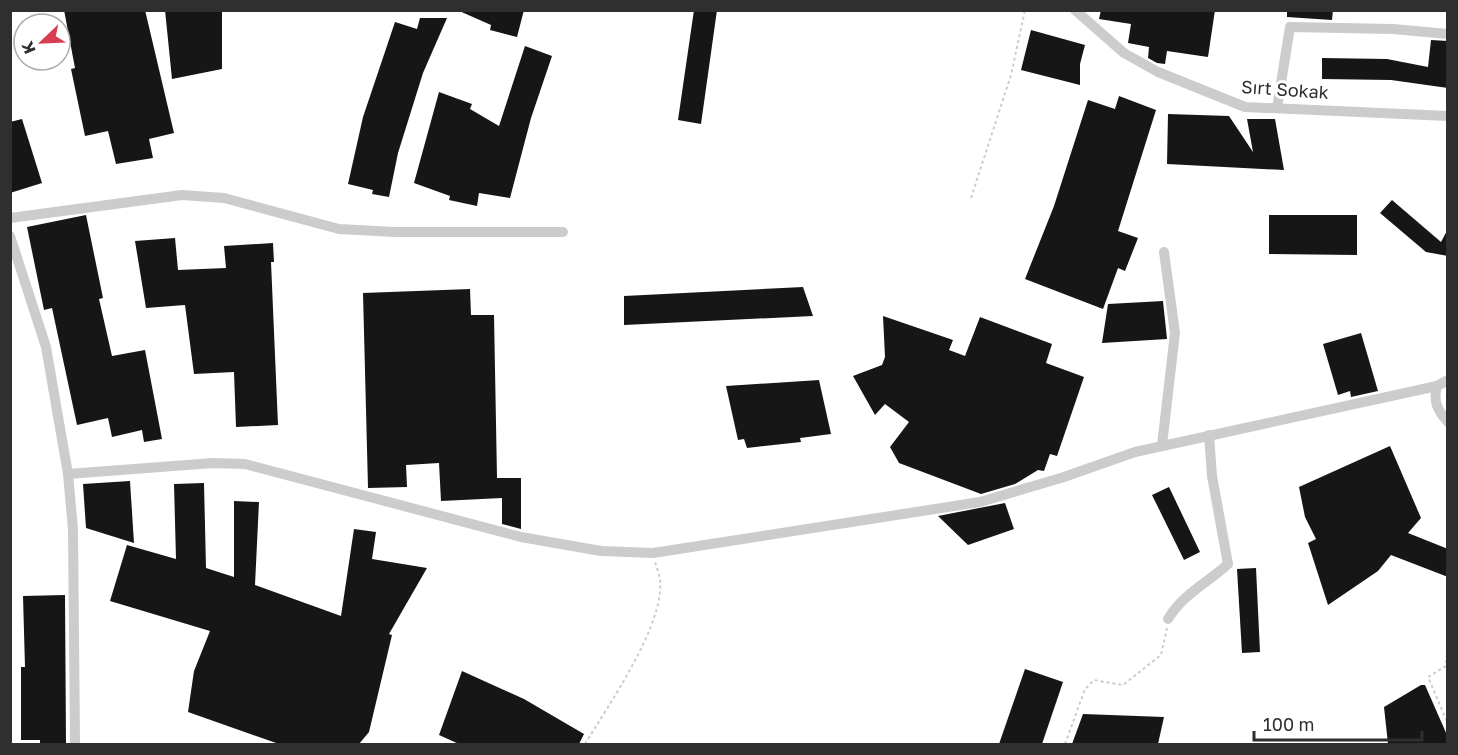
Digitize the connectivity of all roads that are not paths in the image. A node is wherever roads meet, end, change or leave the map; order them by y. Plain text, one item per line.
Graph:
1 (1075, 10) edge
2 (1448, 34) edge
3 (1277, 108) junction
4 (1448, 116) edge
5 (10, 218) edge
6 (563, 232) dead end
7 (10, 236) edge
8 (1164, 252) dead end
9 (1448, 380) edge
10 (1437, 386) junction
11 (1448, 422) edge
12 (1209, 435) junction
13 (1162, 445) junction
14 (69, 474) junction
15 (1168, 619) road end
16 (75, 744) edge

1 - 3 street, Sırt Sokak
2 - 3 street
3 - 4 street, Sırt Sokak
5 - 6 street
7 - 14 street
8 - 13 street
9 - 10 street
10 - 11 street
10 - 12 street
12 - 13 street
12 - 15 street
13 - 14 street
14 - 16 street

